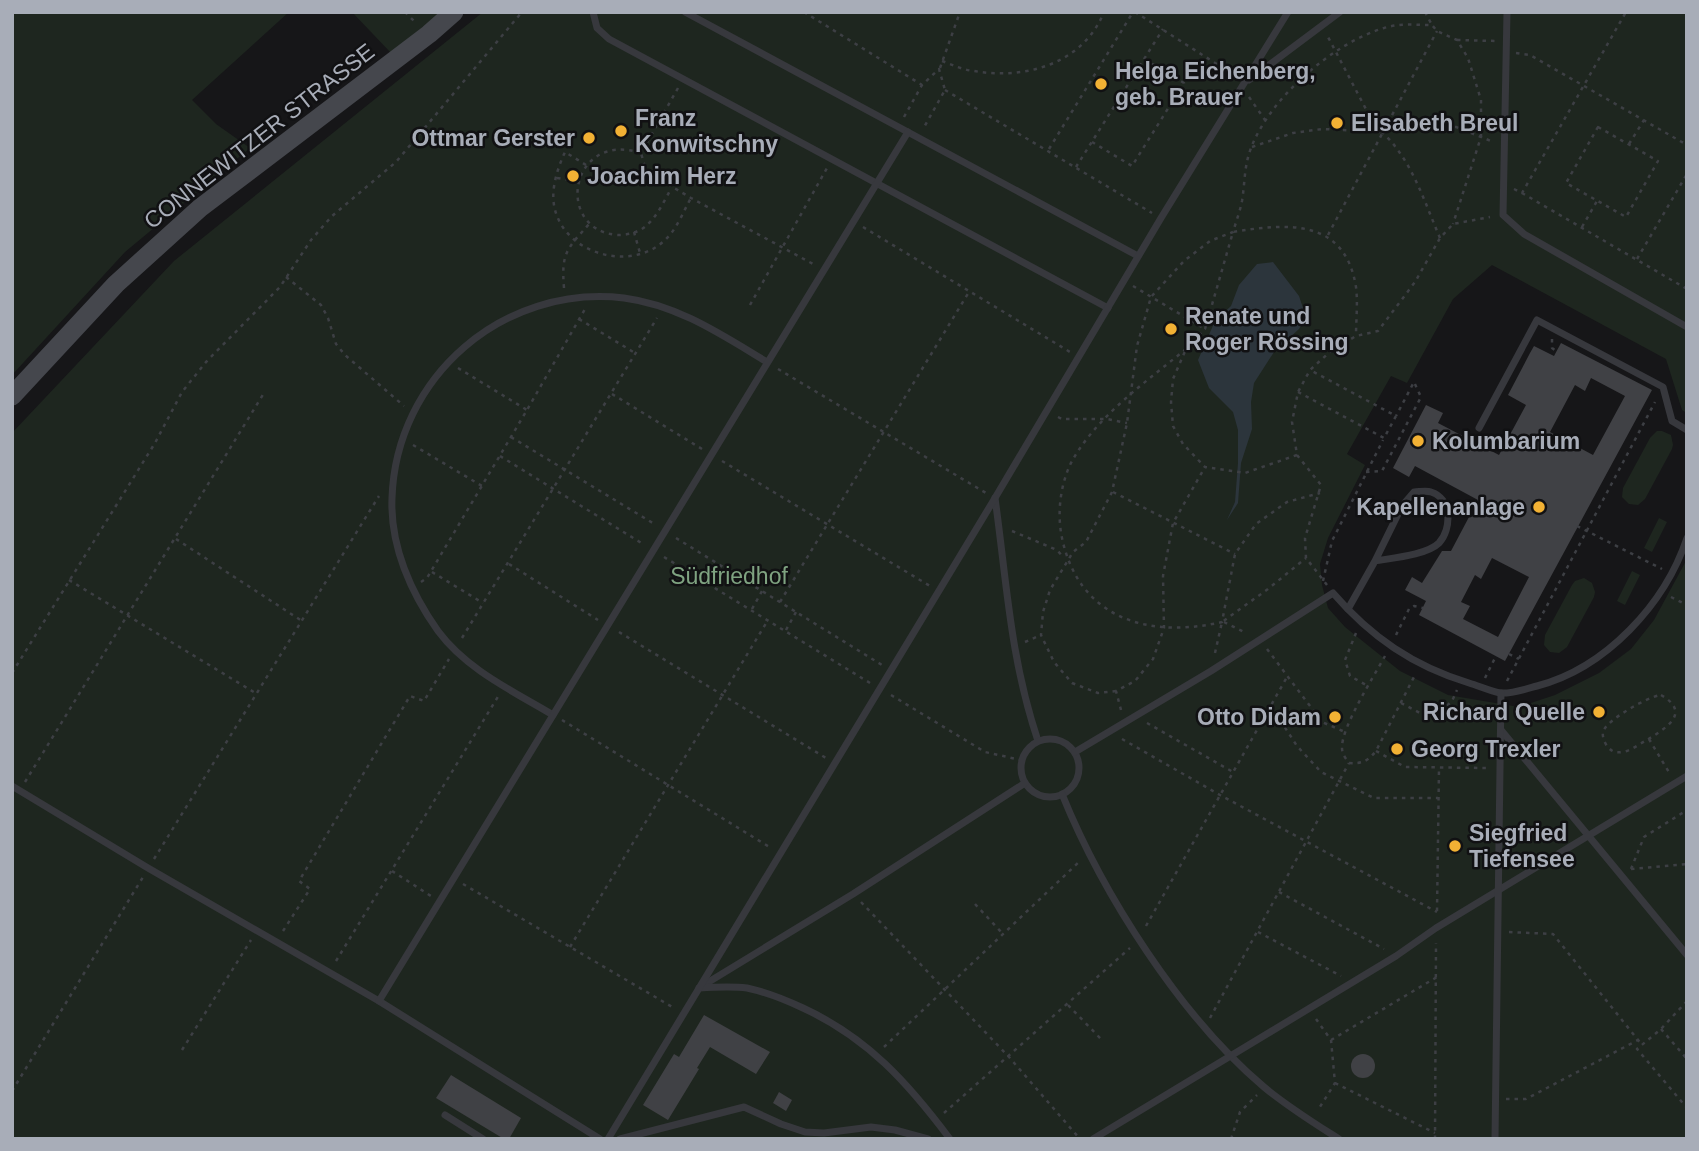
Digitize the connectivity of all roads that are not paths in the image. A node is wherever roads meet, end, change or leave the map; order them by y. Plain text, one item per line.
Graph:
1 (454, 12) edge
2 (593, 12) edge
3 (685, 12) edge
4 (1289, 12) edge
5 (1340, 12) edge
6 (1507, 12) edge
7 (1246, 82) junction
8 (908, 132) junction
9 (877, 183) junction
10 (1138, 256) junction
11 (1108, 308) junction
12 (1687, 327) edge
13 (768, 362) junction
14 (12, 396) edge
15 (1479, 428) dead end
16 (1687, 430) edge
17 (995, 498) junction
18 (1687, 538) edge
19 (1375, 561) junction
20 (1348, 609) junction
21 (1501, 693) junction
22 (553, 715) junction
23 (1501, 730) junction
24 (1038, 741) junction
25 (1075, 752) junction
26 (1687, 776) edge
27 (1025, 783) junction
28 (16, 788) edge
29 (1062, 794) junction
30 (1589, 835) junction
31 (1497, 891) junction
32 (1687, 955) edge
33 (698, 988) junction
34 (379, 1001) junction
35 (1231, 1056) junction
36 (445, 1115) dead end
37 (482, 1139) edge
38 (600, 1139) edge
39 (608, 1139) edge
40 (620, 1139) edge
41 (928, 1139) edge
42 (950, 1139) edge
43 (1093, 1139) edge
44 (1339, 1139) edge
45 (1495, 1139) edge

1 - 14 street, CONNEWITZER STRASSE
2 - 9 lane
3 - 8 lane
4 - 7 lane
5 - 7 lane
6 - 12 lane
7 - 10 lane
8 - 9 lane
8 - 10 lane
9 - 11 lane
9 - 13 lane
10 - 11 lane
11 - 17 lane
13 - 22 lane
13 - 22 lane
15 - 16 lane
17 - 24 lane
17 - 33 lane
18 - 21 lane
19 - 19 lane
19 - 20 lane
20 - 21 lane
20 - 25 lane
21 - 23 lane
22 - 34 lane
23 - 30 lane
23 - 31 lane
24 - 25 lane
24 - 27 lane
25 - 29 lane
26 - 30 lane
27 - 29 lane
27 - 33 lane
28 - 34 lane
29 - 35 lane
30 - 31 lane
30 - 32 lane
31 - 35 lane
31 - 45 lane
33 - 39 lane
33 - 42 lane
34 - 38 lane
35 - 43 lane
35 - 44 lane
36 - 37 lane
40 - 41 lane

